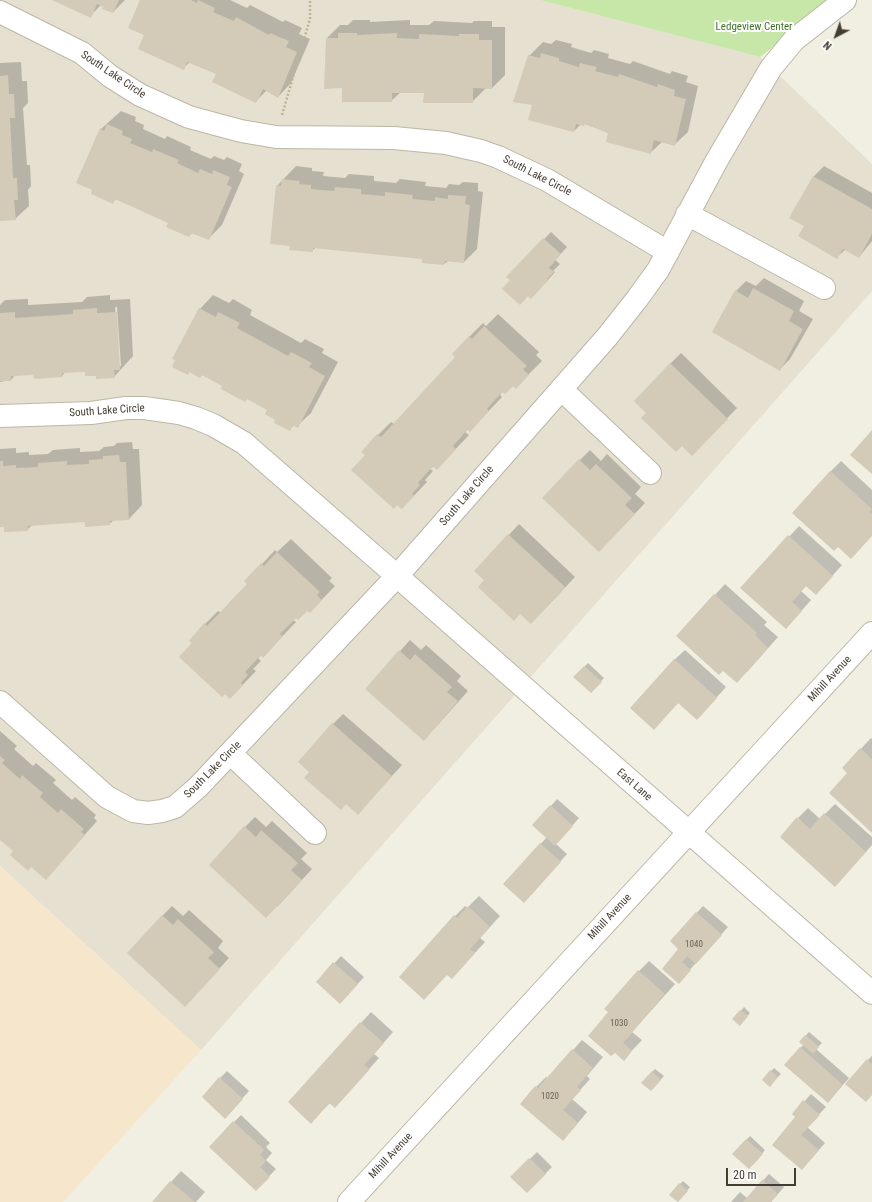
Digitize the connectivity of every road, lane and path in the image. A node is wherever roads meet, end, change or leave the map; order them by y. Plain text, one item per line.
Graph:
1 (310, 0) edge
2 (845, 0) edge
3 (0, 12) edge
4 (276, 137) junction
5 (688, 214) junction
6 (668, 252) junction
7 (824, 288) dead end
8 (561, 389) junction
9 (0, 416) edge
10 (650, 473) dead end
11 (397, 576) junction
12 (872, 633) edge
13 (0, 702) edge
14 (230, 753) junction
15 (688, 832) junction
16 (315, 834) dead end
17 (872, 993) edge
18 (349, 1202) edge

1 - 4 path
2 - 5 street
3 - 4 street, South Lake Circle
4 - 6 street, South Lake Circle
5 - 6 street
5 - 7 street
6 - 8 street, South Lake Circle
8 - 10 street
8 - 11 street, South Lake Circle
9 - 11 street, South Lake Circle
11 - 14 street, South Lake Circle
11 - 15 street, East Lane
12 - 15 street, Mihill Avenue
13 - 14 street, South Lake Circle
14 - 16 street
15 - 17 street, East Lane
15 - 18 street, Mihill Avenue

